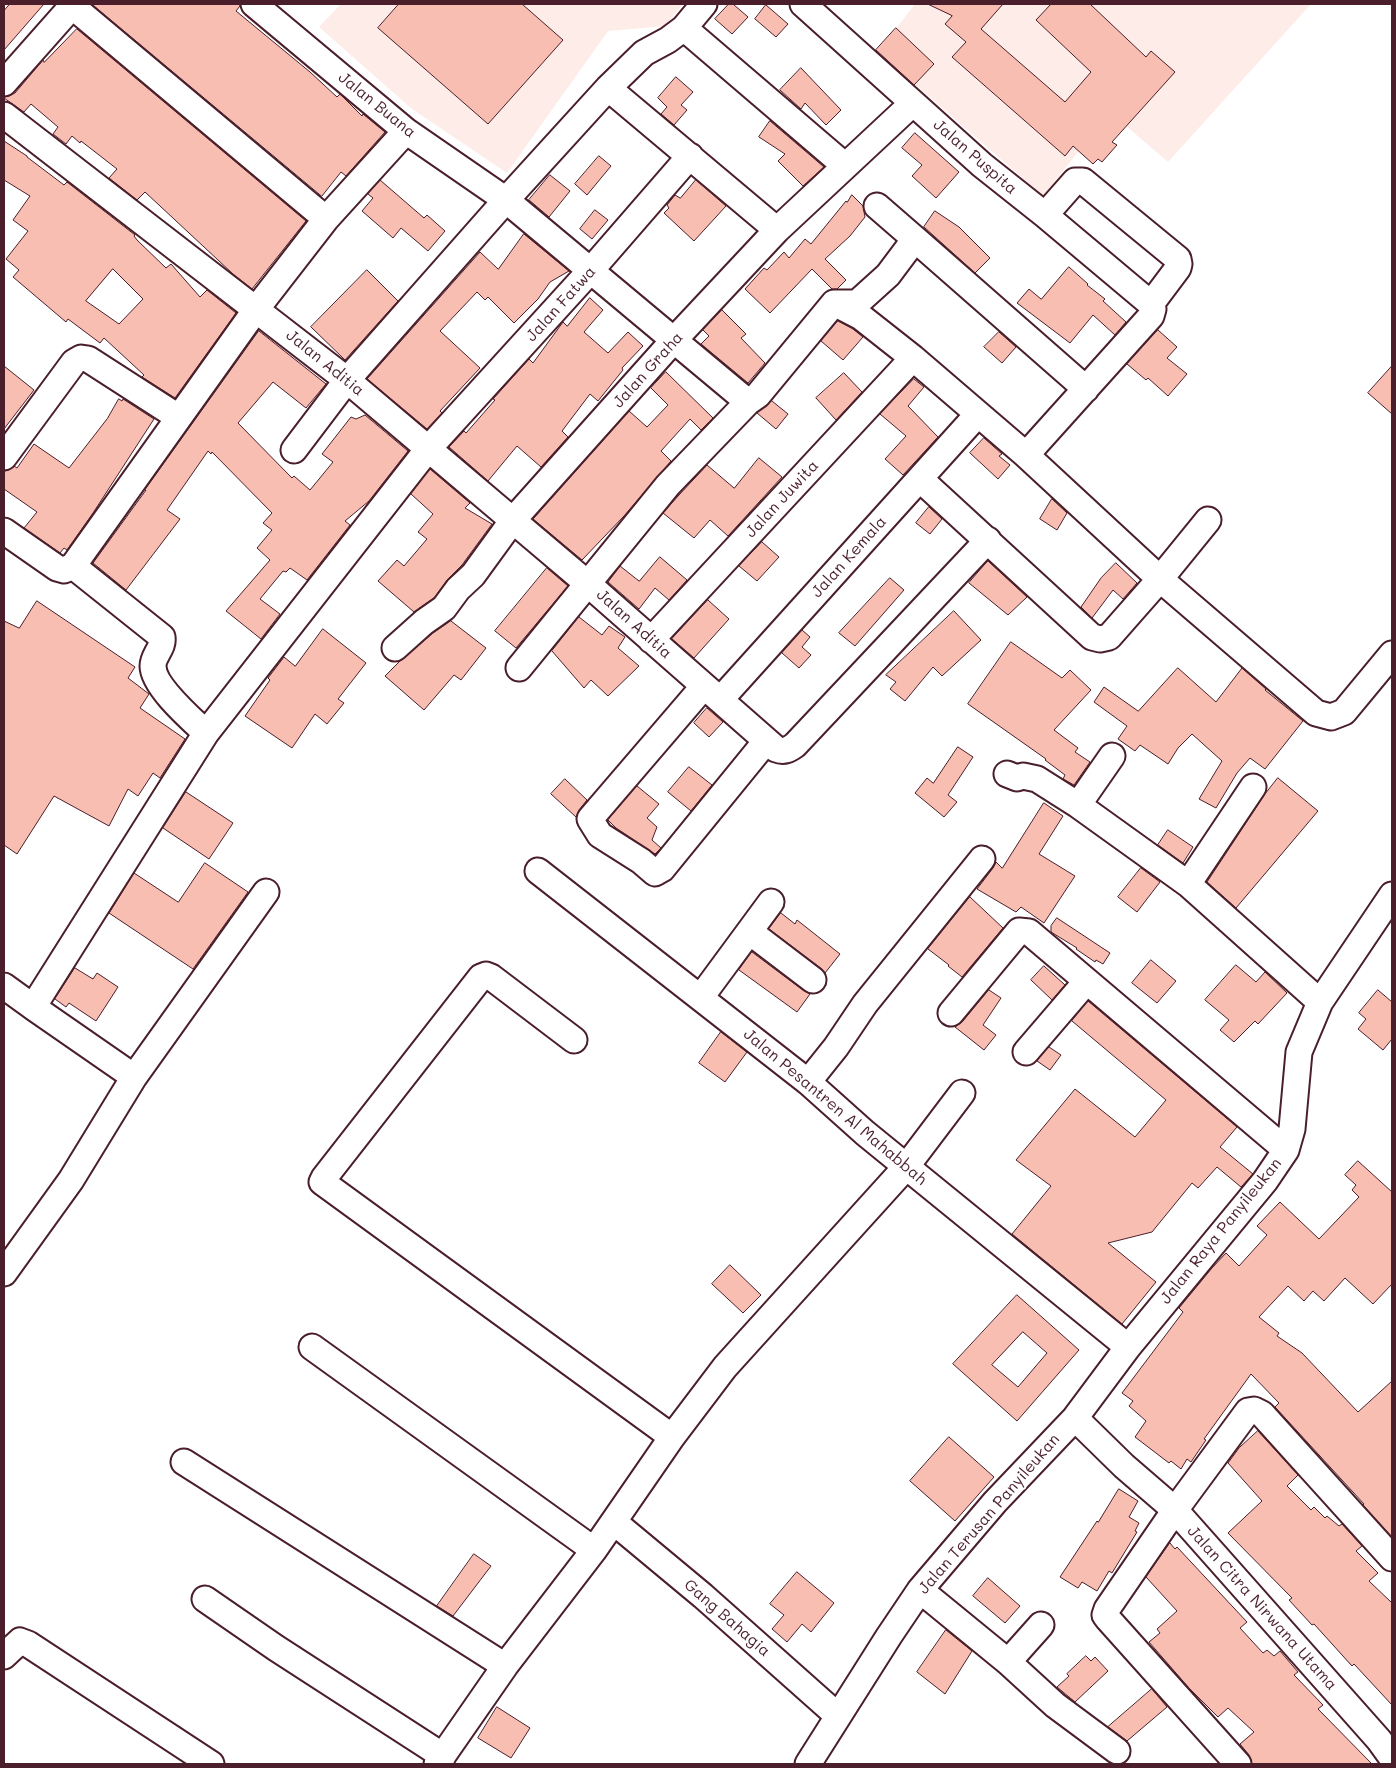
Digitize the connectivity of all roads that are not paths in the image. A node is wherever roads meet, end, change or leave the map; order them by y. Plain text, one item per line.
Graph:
1 (254, 4) edge
2 (704, 4) edge
3 (803, 4) edge
4 (73, 5) edge
5 (684, 28) junction
6 (4, 83) edge
7 (608, 88) junction
8 (913, 103) junction
9 (4, 114) edge
10 (406, 131) junction
11 (690, 156) junction
12 (844, 165) junction
13 (506, 200) junction
14 (877, 206) dead end
15 (1045, 215) junction
16 (326, 219) junction
17 (777, 230) junction
18 (916, 239) junction
19 (591, 270) junction
20 (834, 303) junction
21 (1152, 304) junction
22 (256, 308) junction
23 (674, 340) junction
24 (913, 358) junction
25 (347, 380) junction
26 (1086, 389) junction
27 (748, 402) junction
28 (978, 414) junction
29 (178, 417) junction
30 (428, 449) junction
31 (294, 450) dead end
32 (1026, 455) junction
33 (4, 457) edge
34 (920, 479) junction
35 (512, 520) junction
36 (1208, 520) dead end
37 (4, 531) edge
38 (988, 540) junction
39 (73, 566) junction
40 (1160, 579) junction
41 (588, 584) junction
42 (650, 640) junction
43 (395, 648) dead end
44 (1392, 654) edge
45 (519, 668) dead end
46 (712, 693) junction
47 (206, 733) junction
48 (761, 737) junction
49 (1112, 756) dead end
50 (1007, 774) dead end
51 (1254, 786) dead end
52 (1078, 805) junction
53 (982, 859) dead end
54 (538, 871) dead end
55 (1188, 884) junction
56 (266, 892) dead end
57 (1392, 895) edge
58 (771, 902) dead end
59 (1384, 926) edge
60 (750, 932) junction
61 (813, 980) dead end
62 (1086, 982) junction
63 (4, 986) edge
64 (701, 997) junction
65 (1320, 1002) junction
66 (33, 1007) junction
67 (951, 1014) dead end
68 (574, 1040) dead end
69 (1026, 1052) dead end
70 (134, 1077) junction
71 (808, 1082) junction
72 (962, 1093) dead end
73 (1286, 1150) junction
74 (906, 1166) junction
75 (4, 1273) edge
76 (312, 1347) dead end
77 (1128, 1347) junction
78 (1075, 1418) junction
79 (672, 1437) junction
80 (184, 1462) dead end
81 (1175, 1510) junction
82 (614, 1522) junction
83 (594, 1550) junction
84 (1392, 1558) edge
85 (920, 1590) junction
86 (205, 1599) dead end
87 (1041, 1625) dead end
88 (4, 1656) edge
89 (1008, 1662) junction
90 (504, 1666) junction
91 (838, 1716) junction
92 (1117, 1751) dead end
93 (1392, 1758) edge
94 (440, 1760) edge
95 (211, 1764) edge
96 (808, 1764) edge
97 (1238, 1764) edge

1 - 10 street, Jalan Buana
2 - 5 street
3 - 8 street, Jalan Puspita
4 - 6 street
4 - 16 street
5 - 7 street
5 - 12 street
7 - 11 street
7 - 13 street
8 - 12 street, Jalan Graha
8 - 15 street, Jalan Puspita
9 - 22 street, Jalan Aditia
10 - 13 street, Jalan Buana
10 - 16 street
11 - 17 street
11 - 19 street, Jalan Fatwa
12 - 17 street, Jalan Graha
13 - 19 street, Jalan Buana
13 - 25 street
14 - 18 street
15 - 21 street, Jalan Puspita
15 - 21 street
16 - 22 street
17 - 23 street, Jalan Graha
18 - 20 street
18 - 26 street
19 - 23 street, Jalan Buana
19 - 30 street, Jalan Fatwa
20 - 24 street
20 - 27 street
21 - 26 street
22 - 25 street, Jalan Aditia
22 - 29 street
23 - 27 street, Jalan Buana
23 - 35 street, Jalan Graha
24 - 28 street
24 - 42 street, Jalan Juwita
25 - 30 street, Jalan Aditia
25 - 31 street
26 - 32 street
27 - 41 street
28 - 32 street
28 - 34 street, Jalan Kemala
29 - 33 street
29 - 39 street
30 - 35 street, Jalan Aditia
30 - 47 street, Jalan Fatwa
32 - 40 street
34 - 38 street
34 - 46 street, Jalan Kemala
35 - 41 street, Jalan Aditia
35 - 43 street, Jalan Graha
36 - 40 street
37 - 39 street
38 - 40 street
38 - 48 street, Jalan Aditia
39 - 47 street
40 - 44 street
41 - 42 street, Jalan Aditia
41 - 45 street
42 - 46 street, Jalan Aditia
46 - 48 street, Jalan Aditia
46 - 48 street, Jalan Kemala
47 - 66 street, Jalan Fatwa
49 - 52 street
50 - 52 street
51 - 55 street
52 - 55 street
53 - 71 street
54 - 64 street, Jalan Pesantren Al Mahabbah
55 - 65 street
56 - 70 street
57 - 59 street, Jalan Raya Panyileukan
58 - 60 street
59 - 65 street, Jalan Raya Panyileukan
60 - 61 street
60 - 64 street
62 - 67 street
62 - 69 street
62 - 73 street
63 - 66 street
64 - 71 street, Jalan Pesantren Al Mahabbah
65 - 73 street, Jalan Raya Panyileukan
66 - 70 street
68 - 79 street
70 - 75 street
71 - 74 street, Jalan Pesantren Al Mahabbah
72 - 74 street
73 - 77 street, Jalan Raya Panyileukan
74 - 77 street, Jalan Pesantren Al Mahabbah
74 - 79 street
76 - 83 street
77 - 78 street, Jalan Raya Panyileukan
78 - 81 street, Jalan Citra Nirwana Utama
78 - 85 street, Jalan Terusan Panyileukan
79 - 82 street
80 - 90 street
81 - 84 street
81 - 93 street, Jalan Citra Nirwana Utama
81 - 97 street
82 - 83 street
82 - 91 street, Gang Bahagia
83 - 90 street
85 - 89 street
85 - 91 street, Jalan Terusan Panyileukan
86 - 94 street
87 - 89 street
88 - 95 street
89 - 92 street
90 - 94 street
91 - 96 street, Jalan Terusan Panyileukan

